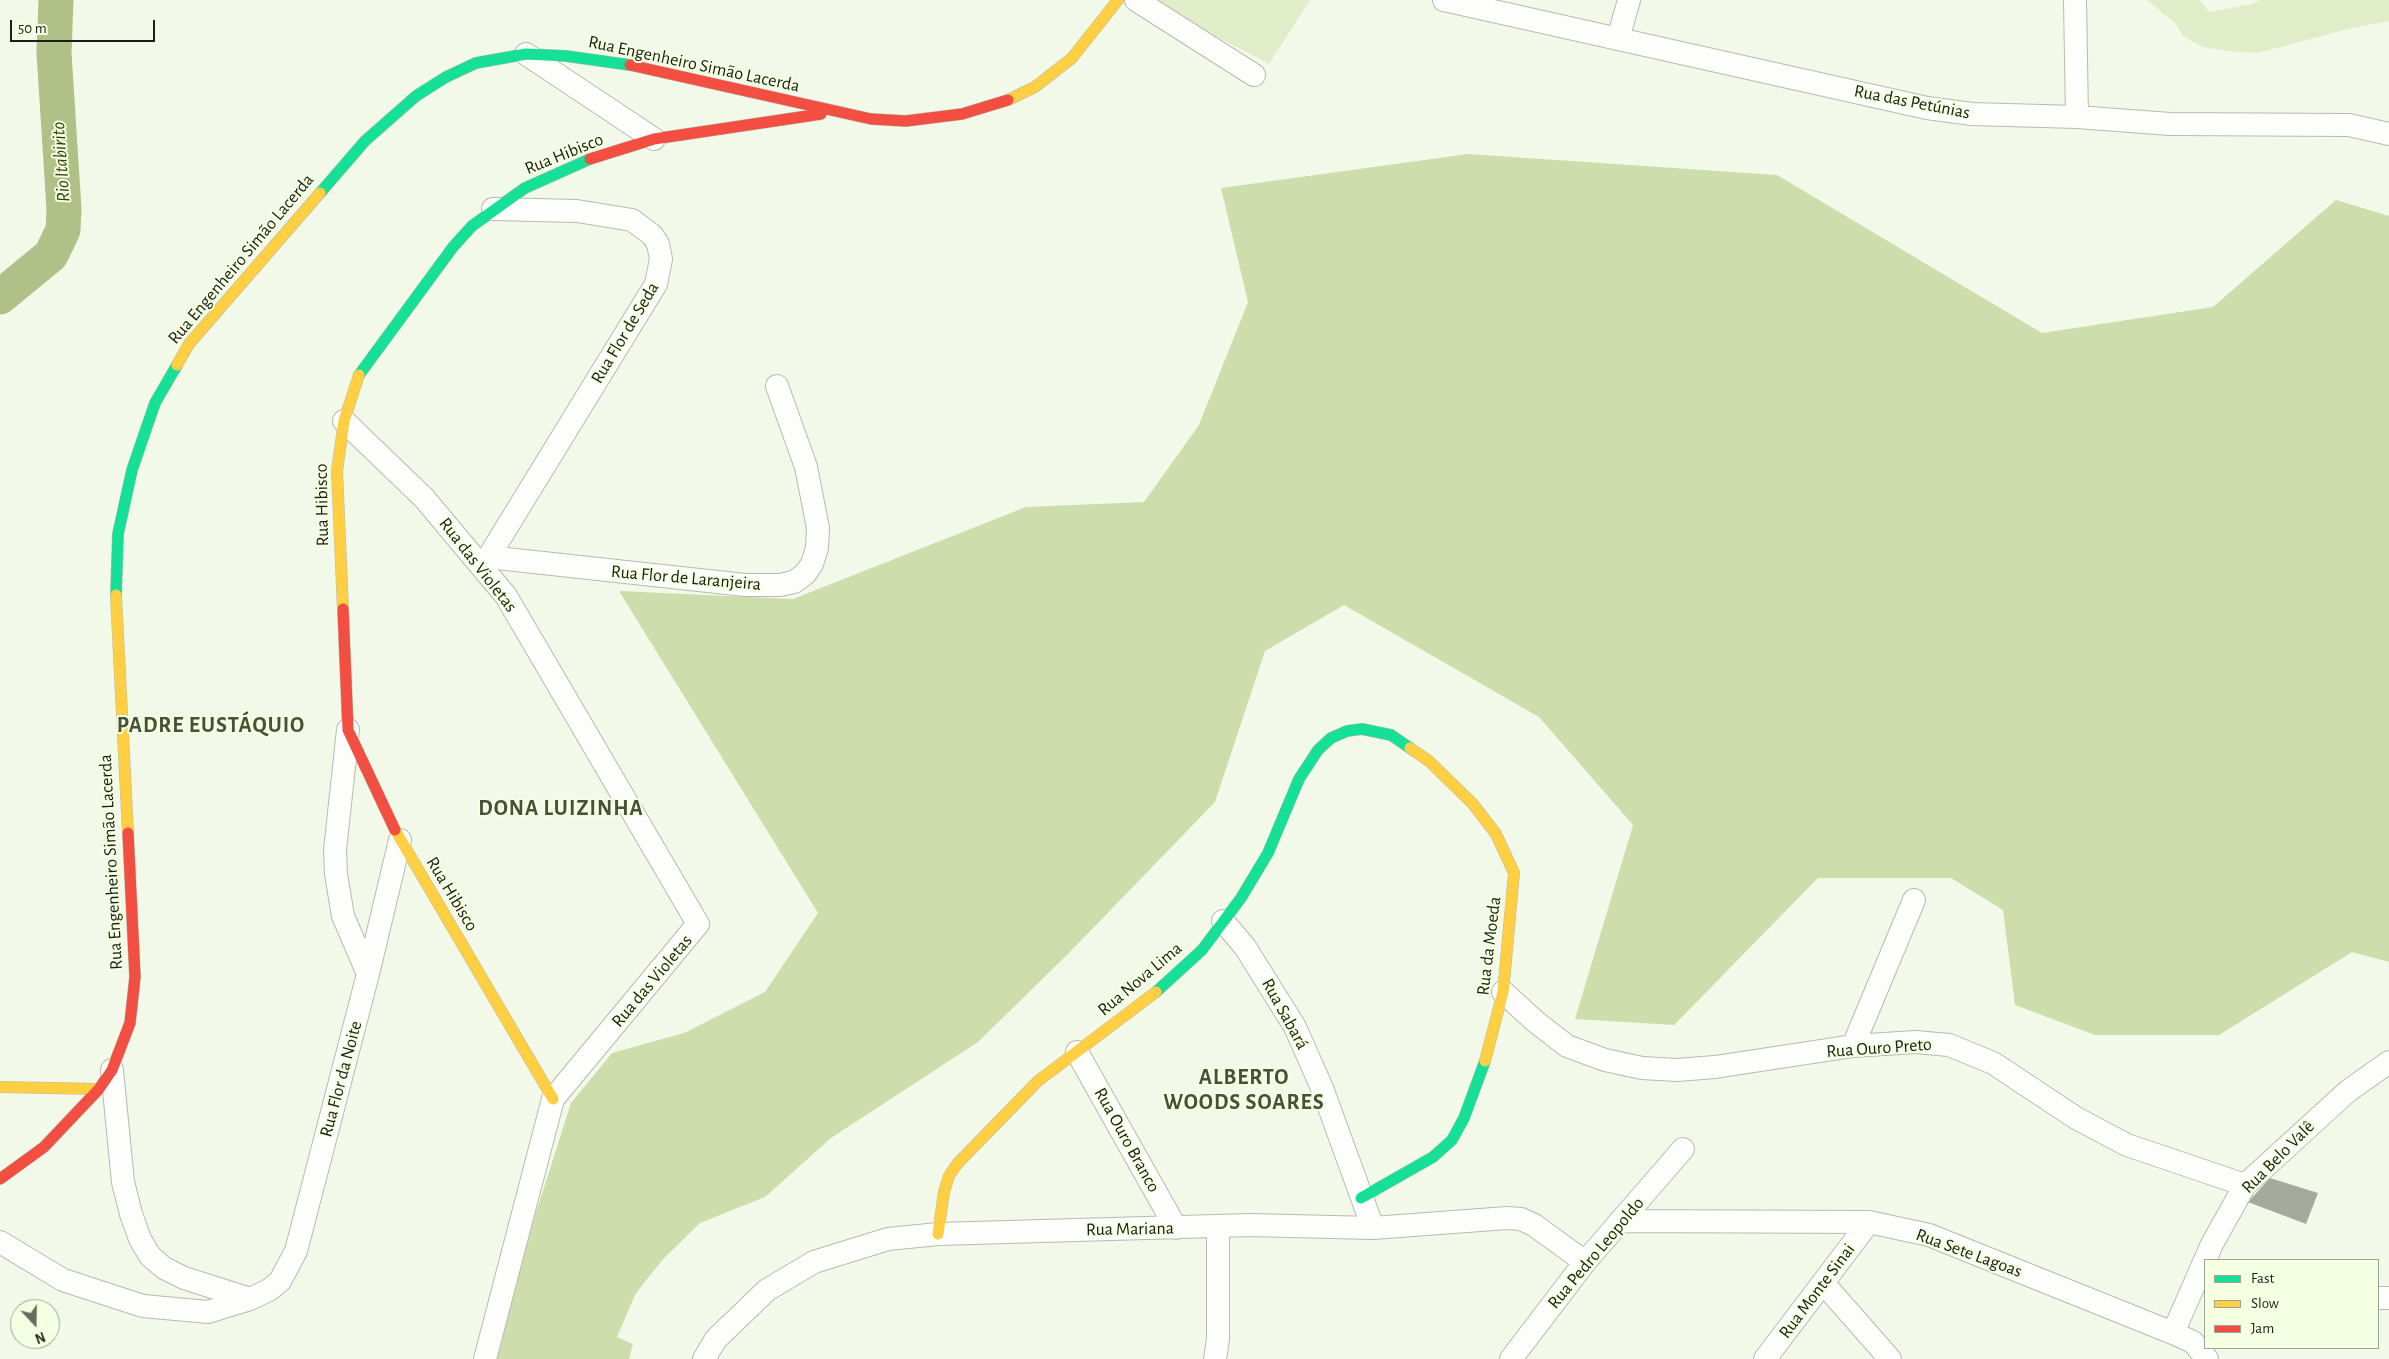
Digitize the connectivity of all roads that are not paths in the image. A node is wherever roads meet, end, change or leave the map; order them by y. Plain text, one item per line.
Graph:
1 (1118, 0) edge
2 (1136, 0) edge
3 (1444, 0) edge
4 (1629, 0) edge
5 (2075, 0) edge
6 (1618, 39) junction
7 (526, 54) junction
8 (1254, 75) dead end
9 (836, 112) junction
10 (2078, 117) junction
11 (2389, 134) edge
12 (654, 139) junction
13 (493, 210) junction
14 (778, 386) dead end
15 (344, 421) junction
16 (486, 562) junction
17 (348, 730) junction
18 (1347, 731) joint
19 (400, 840) junction
20 (1914, 900) dead end
21 (1223, 922) junction
22 (368, 974) junction
23 (1503, 992) junction
24 (1853, 1046) junction
25 (1077, 1052) junction
26 (2389, 1062) edge
27 (112, 1070) junction
28 (0, 1087) edge
29 (99, 1089) junction
30 (553, 1099) junction
31 (1683, 1149) dead end
32 (0, 1179) edge
33 (2245, 1184) junction
34 (1361, 1198) junction
35 (1620, 1222) junction
36 (1869, 1222) junction
37 (1218, 1227) junction
38 (1176, 1228) junction
39 (1373, 1228) junction
40 (938, 1234) junction
41 (0, 1242) edge
42 (2207, 1259) edge
43 (1585, 1262) junction
44 (2204, 1269) edge
45 (1824, 1284) junction
46 (2198, 1288) edge
47 (250, 1299) junction
48 (2174, 1333) junction
49 (485, 1359) edge
50 (704, 1359) edge
51 (1215, 1359) edge
52 (1511, 1359) edge
53 (1765, 1359) edge
54 (1890, 1359) edge
55 (2207, 1359) edge

1 - 9 street, Rua Engenheiro Simão Lacerda
2 - 8 street
3 - 6 street, Rua das Petúnias
4 - 6 street
5 - 10 street
6 - 10 street, Rua das Petúnias
7 - 9 street, Rua Engenheiro Simão Lacerda
7 - 12 street
7 - 27 street, Rua Engenheiro Simão Lacerda
9 - 12 street, Rua Hibisco
10 - 11 street, Rua das Petúnias
12 - 13 street, Rua Hibisco
13 - 15 street, Rua Hibisco
13 - 16 street, Rua Flor de Seda
14 - 16 street, Rua Flor de Laranjeira
15 - 16 street, Rua das Violetas
15 - 17 street, Rua Hibisco
16 - 30 street, Rua das Violetas
17 - 19 street, Rua Hibisco
17 - 22 street
18 - 21 street, Rua Nova Lima
18 - 23 street, Rua da Moeda
19 - 22 street, Rua Flor da Noite
19 - 30 street, Rua Hibisco
20 - 24 street
21 - 25 street, Rua Nova Lima
21 - 34 street, Rua Sabará
22 - 47 street, Rua Flor da Noite
23 - 24 street, Rua Ouro Preto
23 - 34 street, Rua da Moeda
24 - 33 street, Rua Ouro Preto
25 - 38 street, Rua Ouro Branco
25 - 40 street, Rua Nova Lima
26 - 33 street, Rua Belo Valê
27 - 29 street, Rua Engenheiro Simão Lacerda
27 - 47 street
28 - 29 street
29 - 32 street, Rua Engenheiro Simão Lacerda
30 - 49 street, Rua das Violetas
31 - 35 street, Rua Pedro Leopoldo
33 - 42 street, Rua Belo Valê
34 - 39 street, Rua Sabará
35 - 36 street, Rua Sete Lagoas
35 - 43 street, Rua Pedro Leopoldo
36 - 45 street, Rua Monte Sinai
36 - 48 street, Rua Sete Lagoas
37 - 38 street, Rua Mariana
37 - 39 street, Rua Mariana
37 - 51 street
38 - 40 street, Rua Mariana
39 - 43 street, Rua Mariana
40 - 50 street, Rua Mariana
41 - 47 street, Rua Flor da Noite
43 - 52 street, Rua Pedro Leopoldo
44 - 46 street, Rua Belo Valê
45 - 53 street, Rua Monte Sinai
45 - 54 street
46 - 48 street, Rua Belo Valê
48 - 55 street, Rua Sete Lagoas

